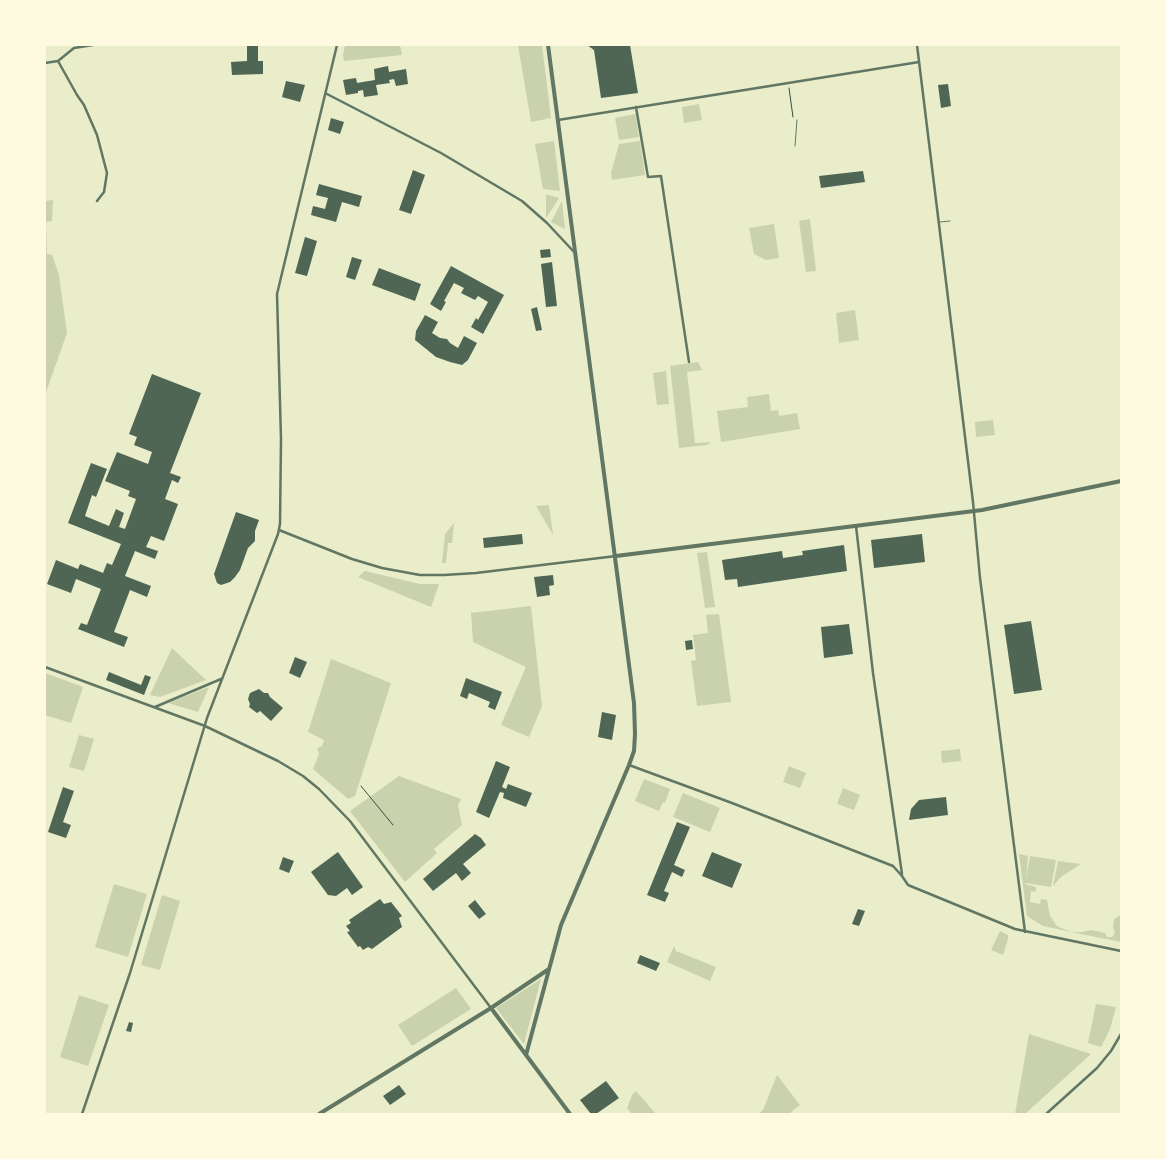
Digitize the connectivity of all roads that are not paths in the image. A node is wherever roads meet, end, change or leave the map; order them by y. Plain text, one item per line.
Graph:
1 (93, 45) edge
2 (337, 45) edge
3 (548, 45) edge
4 (917, 45) edge
5 (58, 60) junction
6 (919, 62) junction
7 (45, 63) edge
8 (326, 94) junction
9 (636, 107) junction
10 (558, 120) junction
11 (797, 120) dead end
12 (795, 146) dead end
13 (97, 201) dead end
14 (950, 221) dead end
15 (939, 222) junction
16 (576, 254) junction
17 (689, 362) dead end
18 (1121, 481) edge
19 (974, 511) junction
20 (856, 526) junction
21 (278, 530) junction
22 (616, 556) junction
23 (45, 667) edge
24 (223, 678) junction
25 (154, 707) junction
26 (205, 726) junction
27 (629, 765) junction
28 (902, 876) junction
29 (1025, 932) junction
30 (1121, 950) edge
31 (549, 969) junction
32 (491, 1008) junction
33 (1121, 1034) edge
34 (526, 1055) junction
35 (82, 1114) edge
36 (319, 1114) edge
37 (570, 1114) edge
38 (1046, 1114) edge

1 - 5 street
2 - 8 street
3 - 10 street
4 - 6 street
5 - 7 street
5 - 13 street
6 - 9 street
6 - 15 street
8 - 16 street
8 - 21 street
9 - 10 street
9 - 17 street
10 - 16 street
11 - 12 lane
14 - 15 lane
15 - 19 street
16 - 22 street
18 - 19 street
19 - 20 street
19 - 29 street
20 - 22 street
20 - 28 street
21 - 22 street
21 - 24 street
22 - 27 street
23 - 25 street
24 - 25 street
24 - 26 street
25 - 26 street
26 - 32 street
26 - 35 street
27 - 28 street
27 - 31 street
28 - 29 street
29 - 30 street
31 - 32 street
31 - 34 street
32 - 34 street
32 - 36 street
33 - 38 street
34 - 37 street

